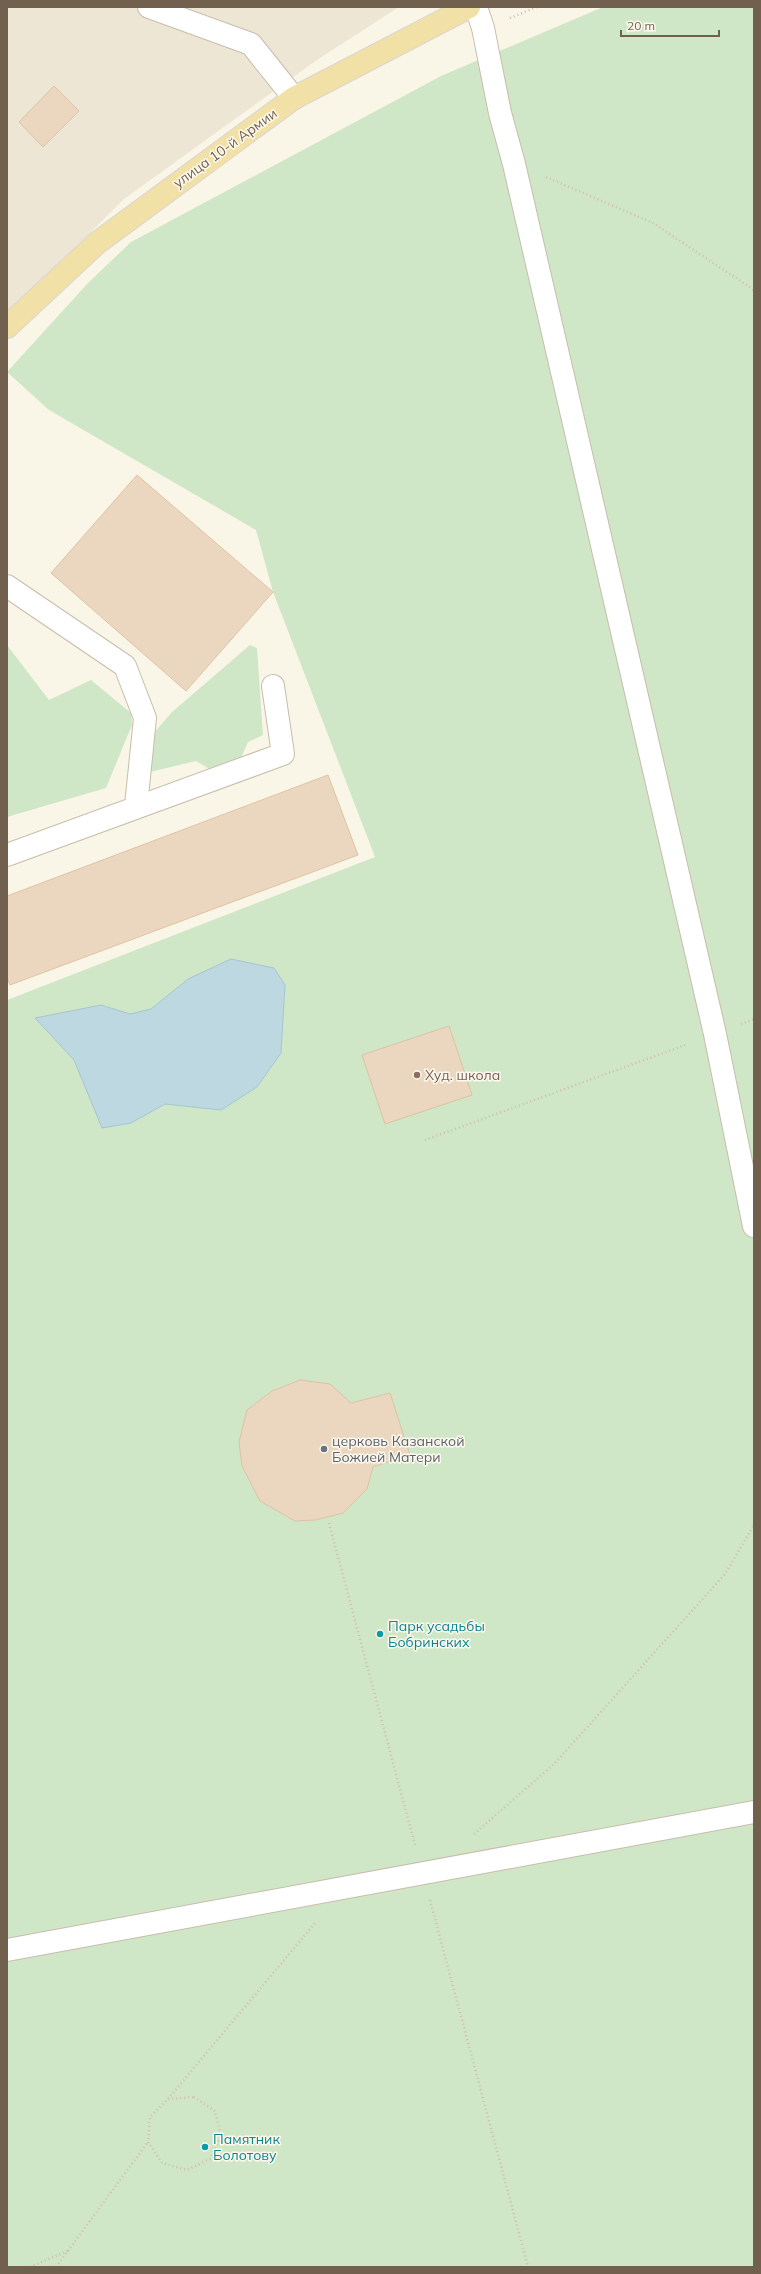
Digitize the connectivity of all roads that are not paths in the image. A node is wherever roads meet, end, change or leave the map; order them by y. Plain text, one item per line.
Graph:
1 (149, 7) edge
2 (469, 7) edge
3 (476, 7) edge
4 (294, 98) junction
5 (7, 327) edge
6 (7, 586) edge
7 (273, 686) dead end
8 (136, 806) junction
9 (7, 855) edge
10 (754, 1226) edge
11 (754, 1812) edge
12 (7, 1950) edge

1 - 4 street
2 - 4 main road, улица 10-й Армии
3 - 10 street
4 - 5 main road, улица 10-й Армии
6 - 8 street
7 - 8 street
8 - 9 street
11 - 12 street

